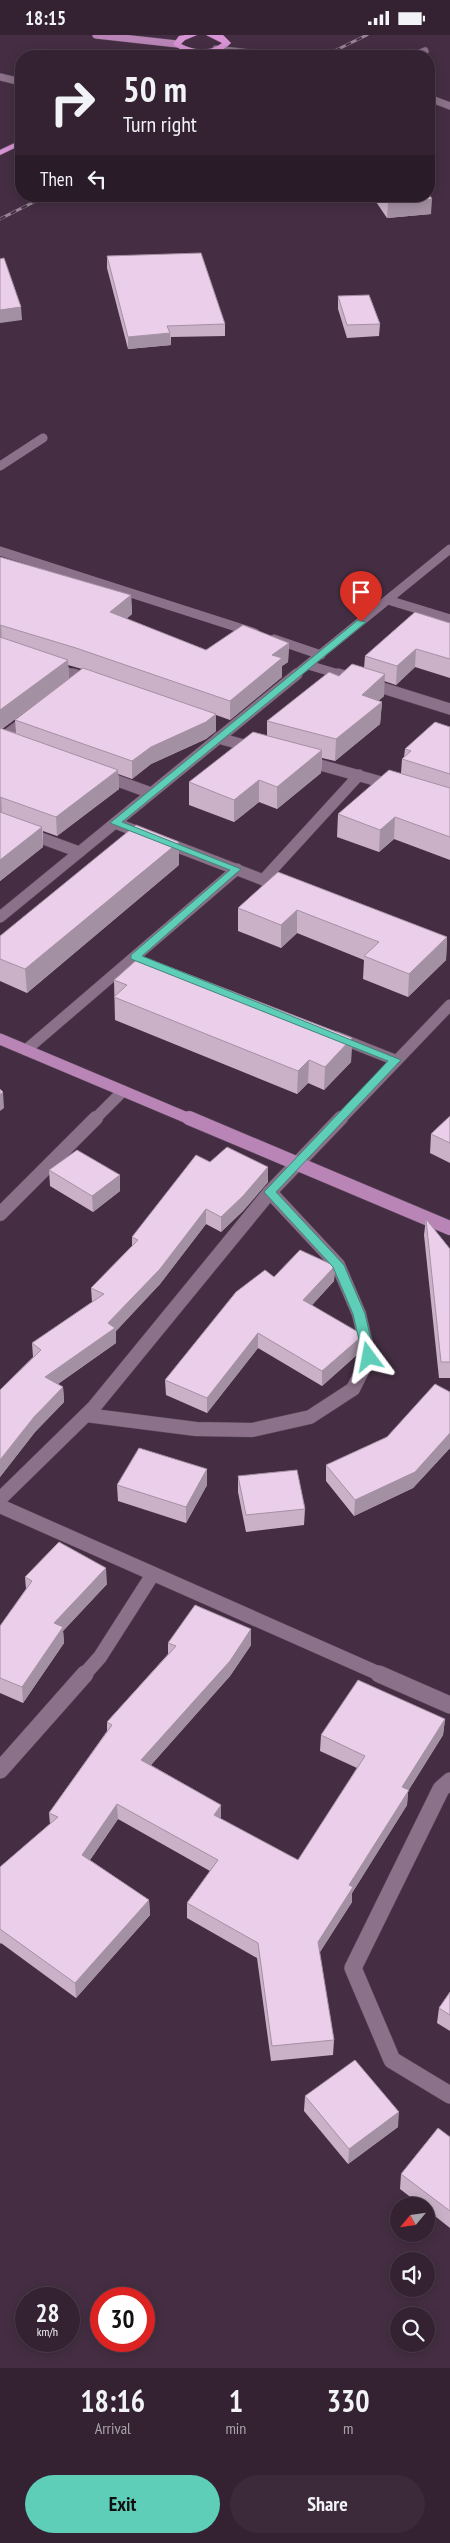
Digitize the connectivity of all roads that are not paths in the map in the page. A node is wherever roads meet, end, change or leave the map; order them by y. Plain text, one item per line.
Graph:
1 (96, 35) edge
2 (193, 35) edge
3 (210, 35) edge
4 (234, 35) edge
5 (226, 42) junction
6 (180, 43) edge
7 (213, 50) joint
8 (247, 50) edge
9 (0, 77) edge
10 (15, 81) edge
11 (435, 100) edge
12 (450, 106) edge
13 (15, 134) edge
14 (7, 139) dead end
15 (15, 145) edge
16 (0, 153) edge
17 (44, 438) dead end
18 (0, 456) edge
19 (10, 460) junction
20 (0, 466) edge
21 (450, 549) edge
22 (0, 551) edge
23 (388, 600) junction
24 (450, 619) edge
25 (321, 655) junction
26 (46, 665) edge
27 (308, 665) junction
28 (101, 684) edge
29 (450, 709) edge
30 (38, 711) edge
31 (218, 738) junction
32 (3, 740) edge
33 (265, 750) edge
34 (294, 758) edge
35 (95, 773) edge
36 (359, 775) junction
37 (404, 789) edge
38 (151, 793) junction
39 (0, 823) edge
40 (115, 823) junction
41 (79, 852) junction
42 (236, 869) junction
43 (263, 880) junction
44 (290, 890) edge
45 (0, 917) edge
46 (450, 1005) edge
47 (323, 1032) edge
48 (0, 1039) edge
49 (26, 1050) junction
50 (395, 1060) junction
51 (123, 1091) junction
52 (297, 1165) junction
53 (270, 1192) junction
54 (0, 1214) edge
55 (450, 1228) edge
56 (86, 1415) junction
57 (0, 1499) edge
58 (0, 1506) edge
59 (153, 1574) junction
60 (450, 1705) edge
61 (0, 1770) edge
62 (450, 1781) edge
63 (450, 2095) edge

1 - 6 main road
2 - 6 highway
3 - 5 highway
4 - 5 highway
5 - 7 highway
5 - 8 street
6 - 7 highway
9 - 10 street
11 - 12 street
13 - 14 highway
15 - 16 highway
17 - 19 street
18 - 19 street
19 - 20 street
21 - 23 street
22 - 25 street
23 - 24 street
23 - 25 street
25 - 27 street
26 - 28 street
27 - 29 street
27 - 31 street
30 - 32 street
31 - 33 street
31 - 38 street
34 - 36 street
35 - 38 street
36 - 37 street
36 - 43 street
38 - 40 street
39 - 41 street
40 - 41 street
40 - 42 street
41 - 45 street
42 - 43 street
42 - 49 street
43 - 44 street
46 - 50 street
47 - 50 street
48 - 49 main road
49 - 51 main road
50 - 52 street
51 - 52 main road
51 - 54 street
52 - 53 street
52 - 55 main road
53 - 56 street
53 - 56 street
56 - 57 street
58 - 59 street
59 - 60 street
59 - 61 street
62 - 63 street

